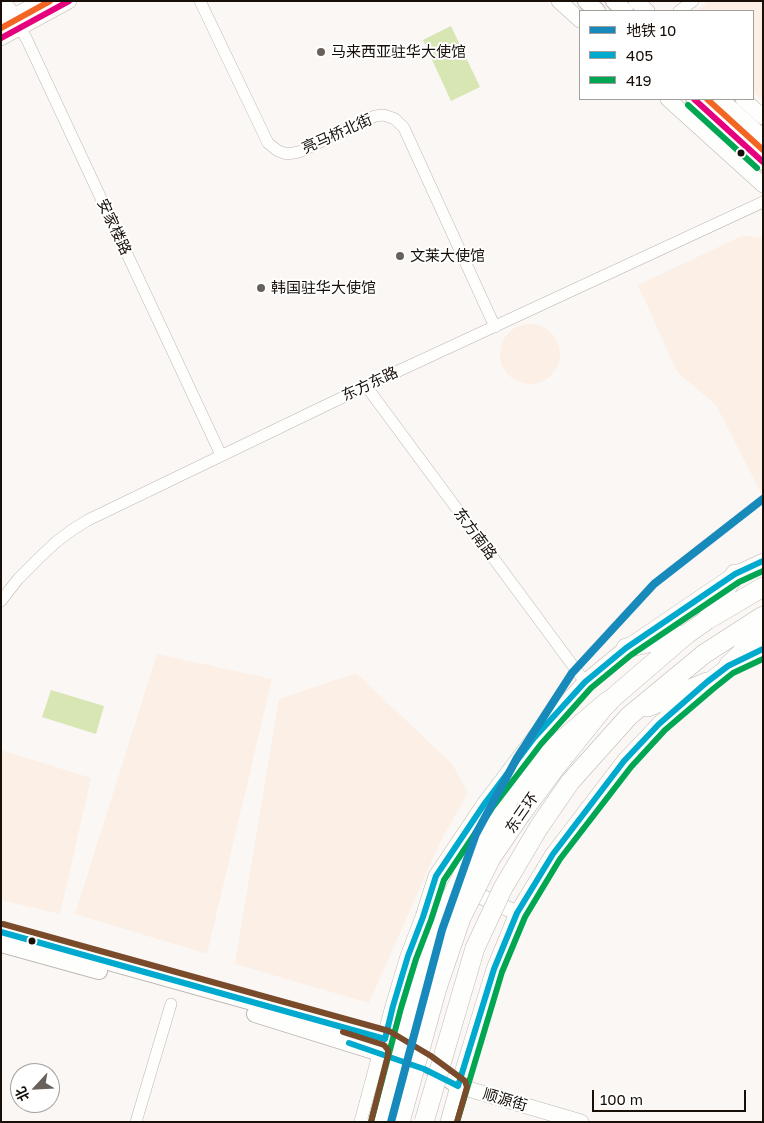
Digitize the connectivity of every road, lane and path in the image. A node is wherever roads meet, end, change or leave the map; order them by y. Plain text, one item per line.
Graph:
1 (2, 1) edge
2 (42, 1) edge
3 (69, 1) edge
4 (200, 1) edge
5 (559, 1) edge
6 (586, 1) edge
7 (614, 1) edge
8 (636, 1) edge
9 (693, 1) edge
10 (596, 10) edge
11 (624, 10) edge
12 (646, 10) edge
13 (680, 10) edge
14 (579, 19) edge
15 (12, 22) edge
16 (1, 38) edge
17 (669, 100) edge
18 (695, 100) edge
19 (721, 100) edge
20 (744, 100) edge
21 (763, 116) edge
22 (763, 138) edge
23 (763, 162) edge
24 (763, 185) edge
25 (763, 202) edge
26 (495, 327) junction
27 (366, 386) junction
28 (221, 455) junction
29 (763, 562) edge
30 (736, 574) junction
31 (763, 588) edge
32 (1, 601) edge
33 (763, 616) edge
34 (707, 620) junction
35 (763, 631) edge
36 (686, 634) junction
37 (626, 648) junction
38 (763, 649) edge
39 (728, 666) junction
40 (585, 682) junction
41 (707, 682) junction
42 (608, 702) junction
43 (629, 716) junction
44 (436, 876) junction
45 (517, 914) junction
46 (1, 932) edge
47 (1, 944) edge
48 (171, 1004) dead end
49 (383, 1046) junction
50 (425, 1066) junction
51 (458, 1086) junction
52 (136, 1122) edge
53 (362, 1122) edge
54 (378, 1122) edge
55 (400, 1122) edge
56 (409, 1122) edge
57 (424, 1122) edge
58 (448, 1122) edge
59 (581, 1122) edge

1 - 15 street, 安家楼路
2 - 15 street
3 - 15 street
4 - 26 street, 亮马桥北街
5 - 14 street
6 - 10 main road
7 - 11 main road
8 - 12 street
9 - 13 street
15 - 16 street
15 - 28 street, 安家楼路
17 - 24 street
18 - 23 main road
19 - 22 main road
20 - 21 street
25 - 26 street, 东方东路
26 - 27 street, 东方东路
27 - 28 street, 东方东路
27 - 40 street, 东方南路
28 - 32 street, 东方东路
29 - 30 street
30 - 34 highway
30 - 37 street
31 - 34 highway, 东三环
33 - 43 highway, 东三环
34 - 36 highway, 东三环
35 - 39 highway
36 - 37 highway
36 - 42 highway, 东三环
37 - 40 street
38 - 39 street
39 - 41 street
40 - 44 street
41 - 43 highway
41 - 45 street
42 - 54 highway, bridge
42 - 55 highway, 东三环, bridge
43 - 57 highway, 东三环, bridge
44 - 45 street
44 - 49 street
45 - 51 street
46 - 49 main road
47 - 49 main road
48 - 52 street
49 - 50 main road
49 - 53 street
50 - 51 main road
50 - 56 street
51 - 58 street
51 - 59 street, 顺源街

